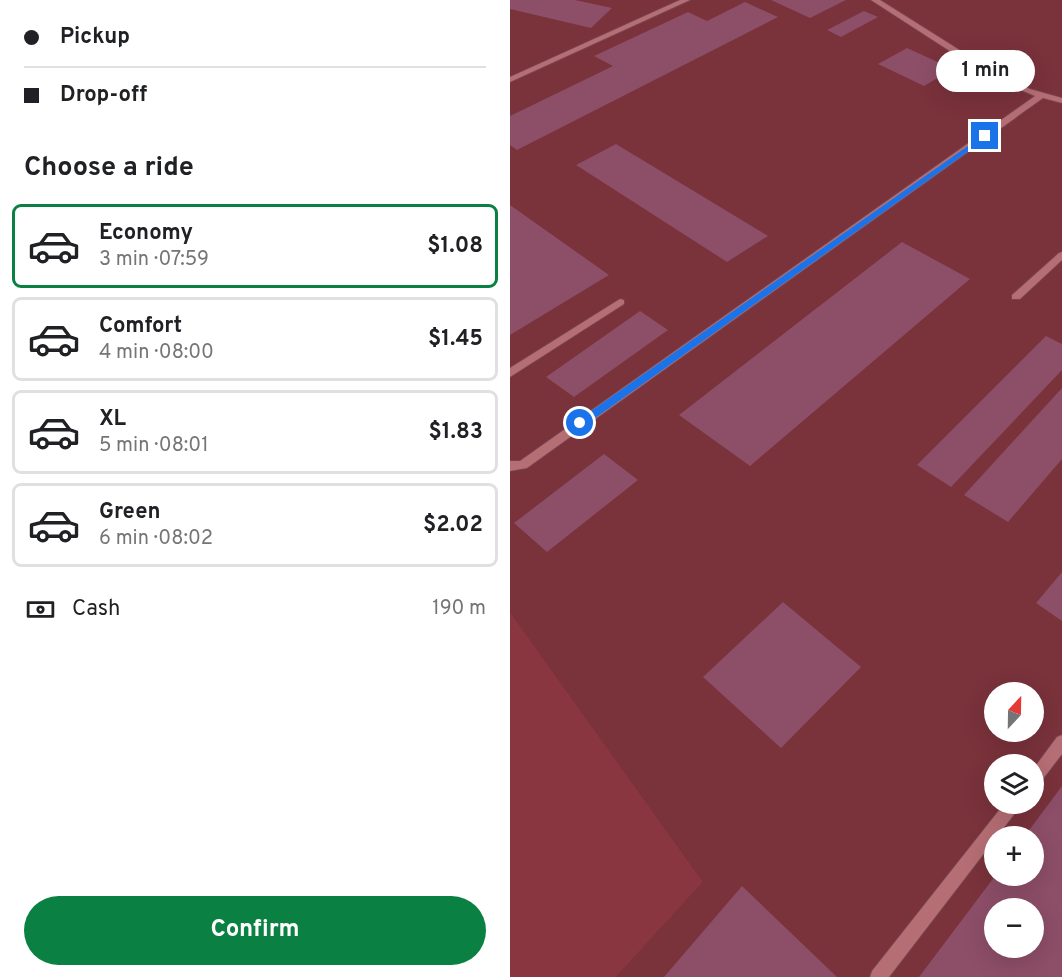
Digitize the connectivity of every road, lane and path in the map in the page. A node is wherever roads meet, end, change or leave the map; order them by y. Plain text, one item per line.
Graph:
1 (686, 0) edge
2 (875, 0) edge
3 (510, 80) edge
4 (1042, 95) junction
5 (1062, 101) edge
6 (1062, 255) edge
7 (1016, 297) dead end
8 (620, 302) dead end
9 (510, 373) edge
10 (510, 466) edge
11 (1062, 742) edge
12 (1044, 765) edge
13 (1006, 814) edge
14 (878, 977) edge

1 - 3 lane
2 - 4 lane
4 - 5 lane
4 - 10 lane
6 - 7 lane
8 - 9 lane
11 - 12 lane
13 - 14 lane

